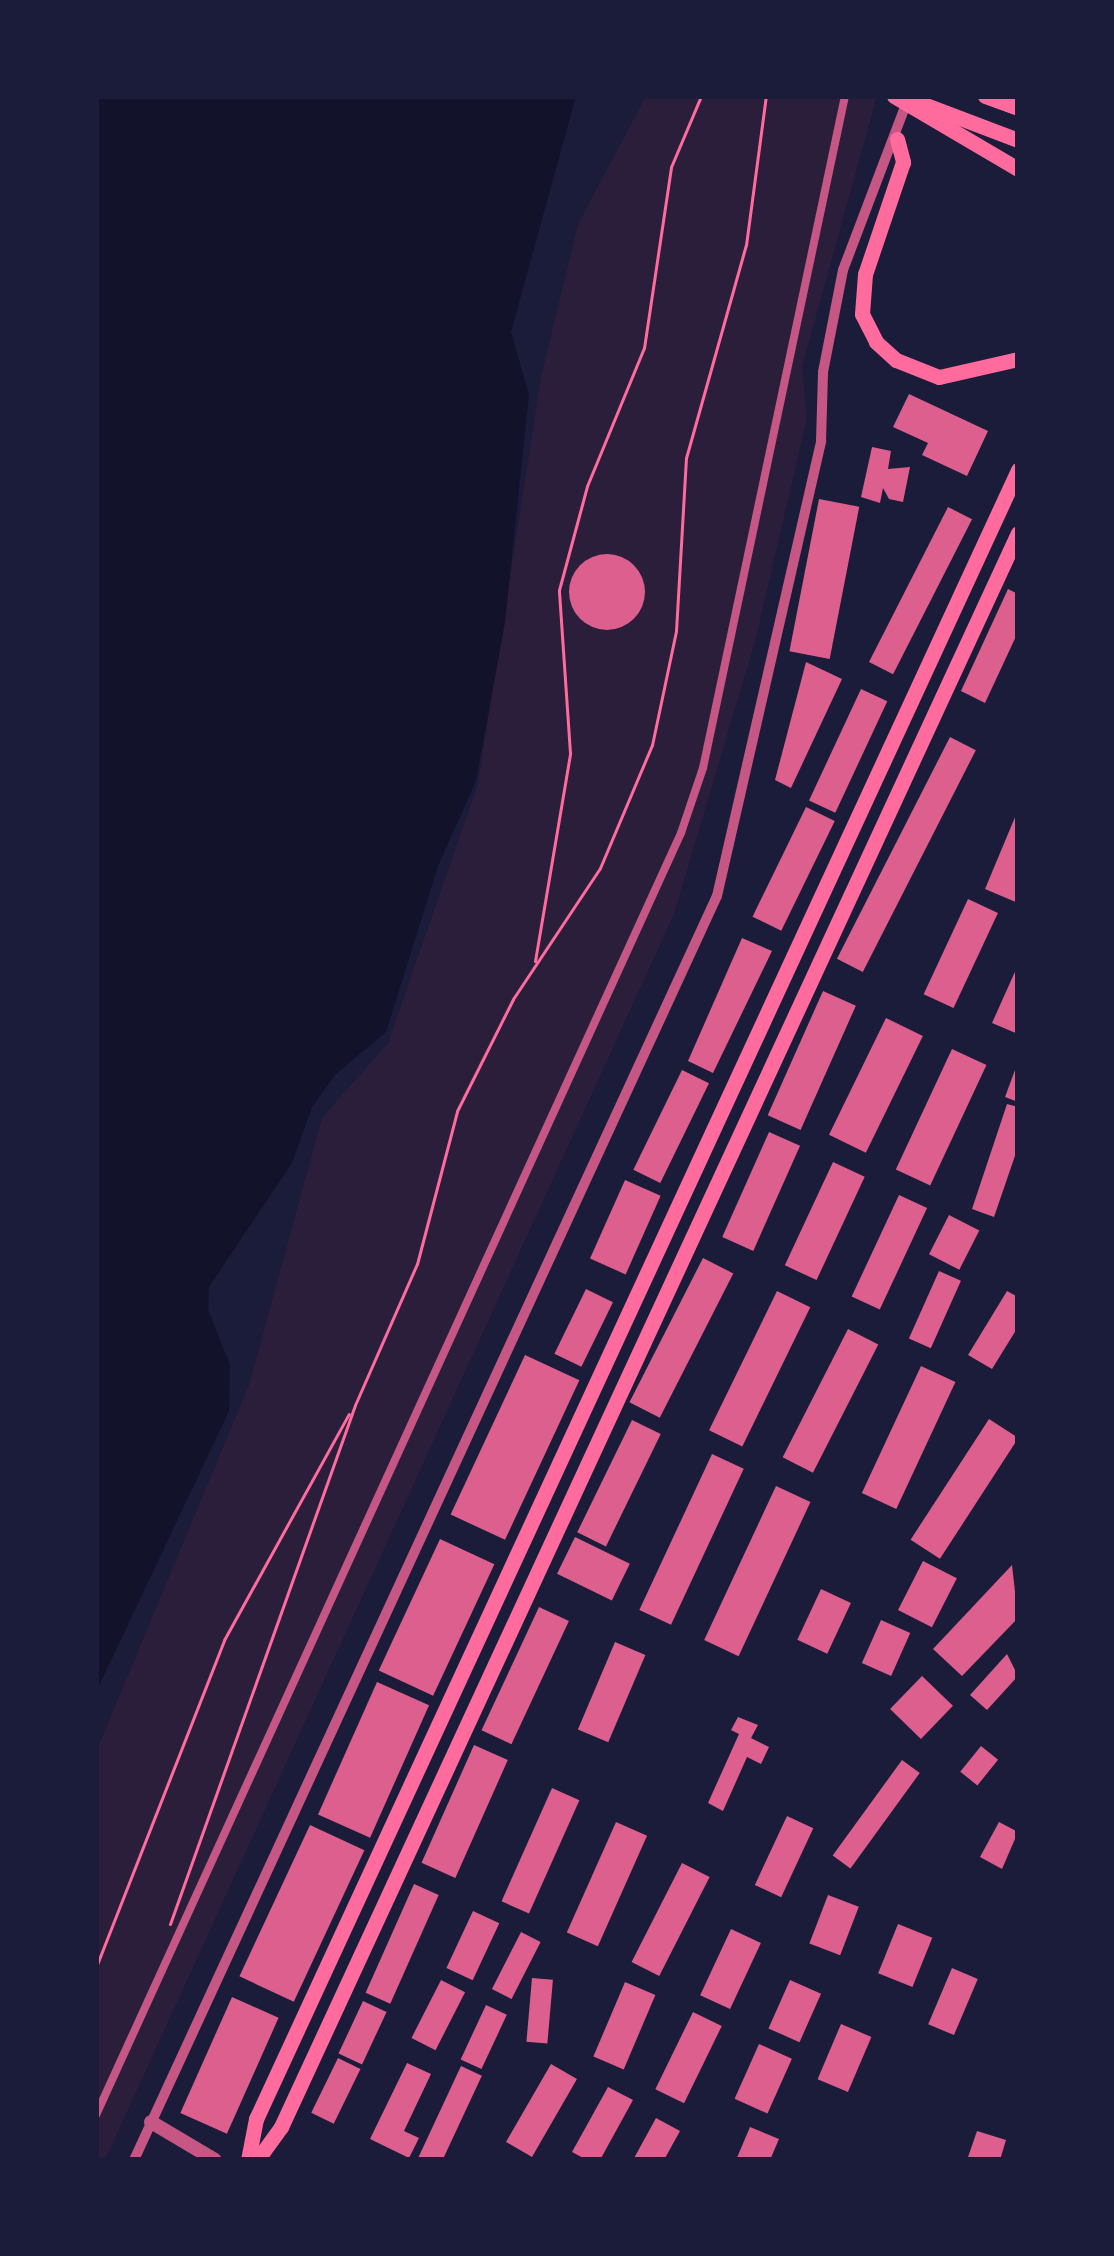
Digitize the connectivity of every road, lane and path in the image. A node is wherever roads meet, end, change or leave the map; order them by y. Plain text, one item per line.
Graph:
1 (700, 96) edge
2 (766, 96) edge
3 (845, 96) edge
4 (902, 96) edge
5 (985, 96) edge
6 (1018, 108) edge
7 (897, 139) junction
8 (1018, 140) edge
9 (1018, 169) edge
10 (1018, 359) edge
11 (1018, 470) edge
12 (1018, 532) edge
13 (535, 963) junction
14 (355, 1405) junction
15 (172, 1944) junction
16 (96, 1967) edge
17 (96, 2115) edge
18 (152, 2122) junction
19 (134, 2160) edge
20 (215, 2160) edge
21 (252, 2160) edge

1 - 13 path
2 - 13 path
3 - 15 street
4 - 7 street
4 - 8 main road
4 - 9 main road
5 - 6 main road
7 - 10 main road
7 - 18 street
11 - 21 main road
12 - 21 main road
13 - 14 path
14 - 15 path
14 - 16 path
15 - 17 street
18 - 19 street
18 - 20 street

